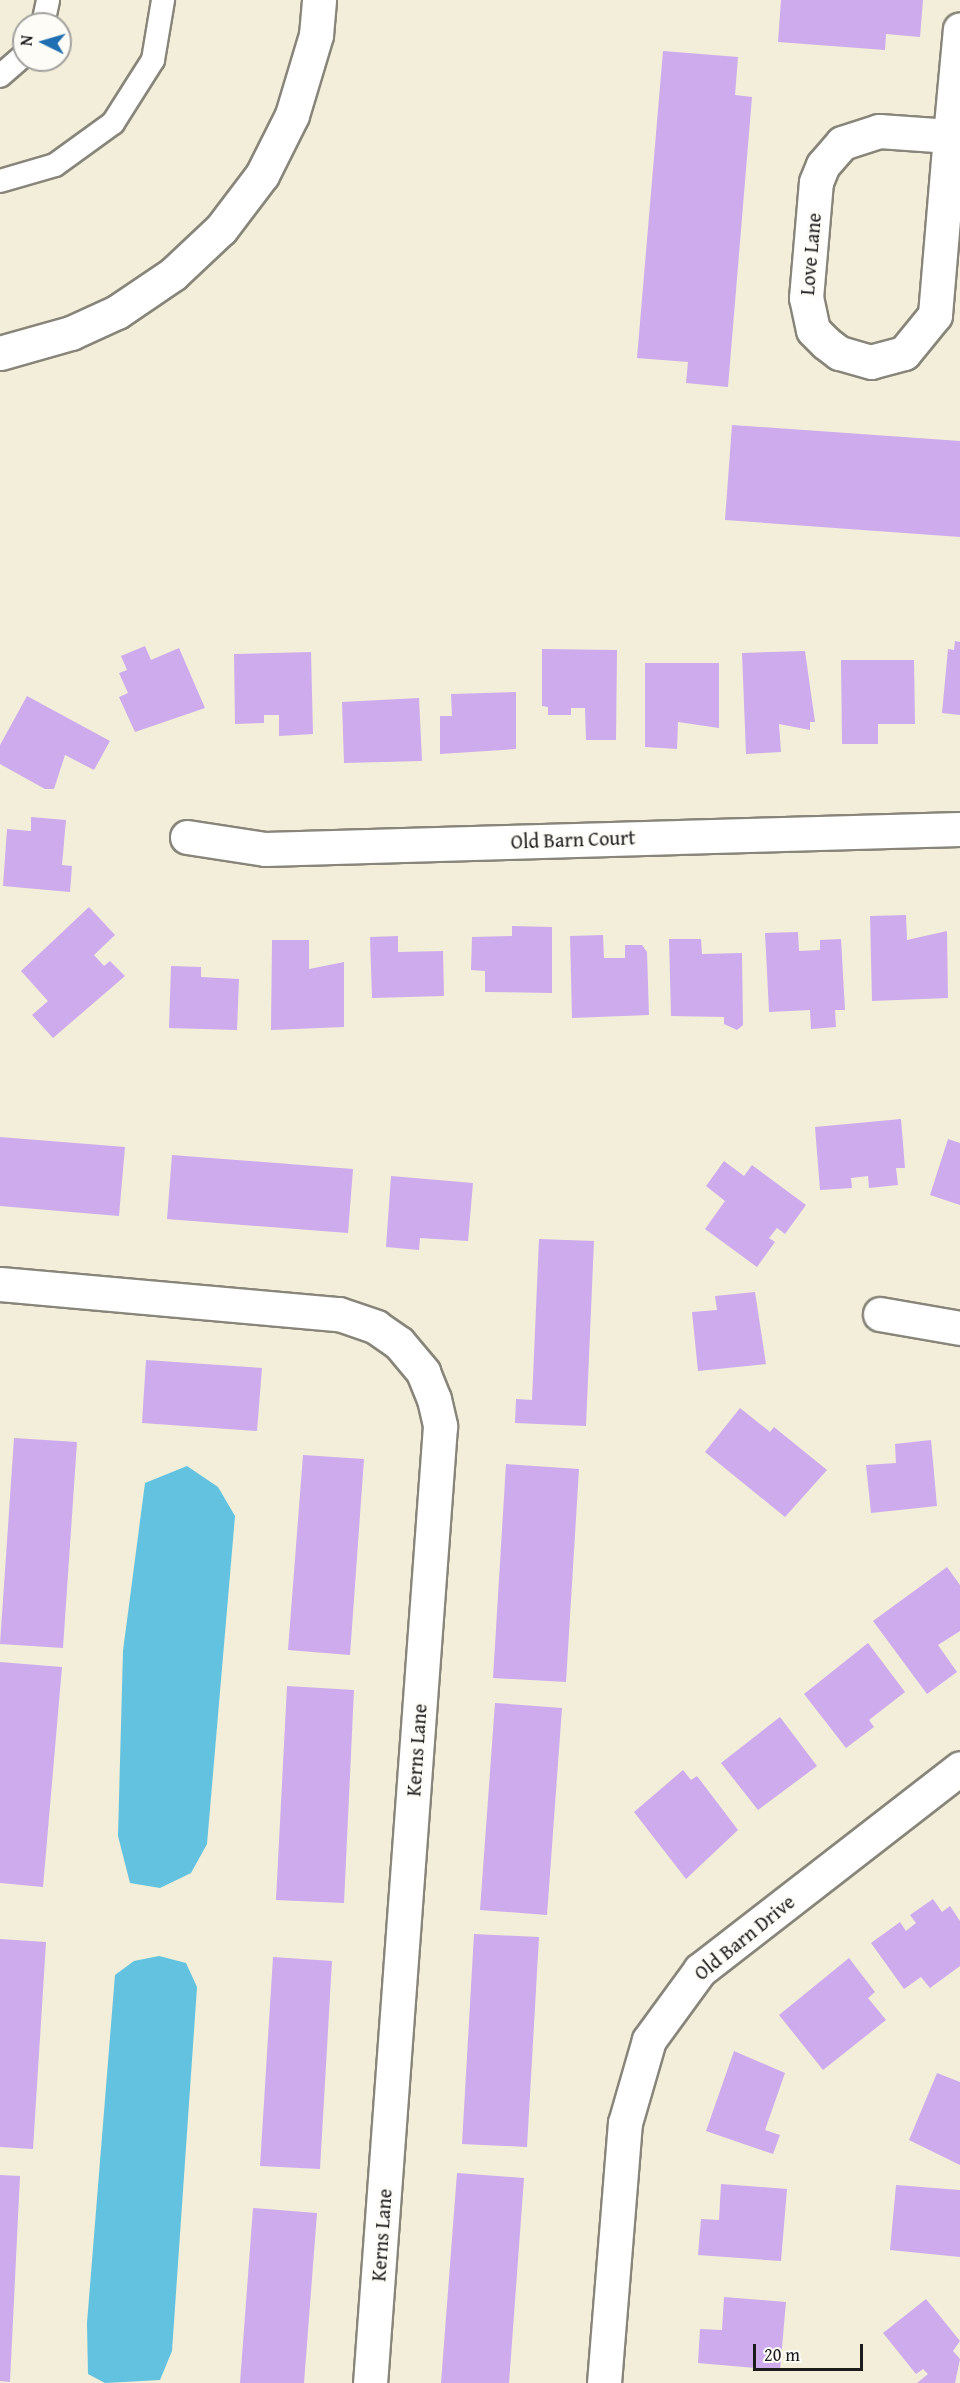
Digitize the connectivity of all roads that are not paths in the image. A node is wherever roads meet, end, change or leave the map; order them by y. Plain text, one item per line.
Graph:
1 (163, 0) edge
2 (320, 0) edge
3 (960, 29) edge
4 (12, 66) edge
5 (0, 76) edge
6 (950, 136) junction
7 (0, 181) edge
8 (0, 353) edge
9 (960, 829) edge
10 (187, 837) dead end
11 (0, 1284) edge
12 (880, 1314) dead end
13 (960, 1328) edge
14 (956, 1780) edge
15 (370, 2383) edge
16 (604, 2383) edge

1 - 7 lane
2 - 8 street
3 - 6 street, Love Lane
4 - 5 lane
6 - 6 street, Love Lane
9 - 10 street, Old Barn Court
11 - 15 street, Kerns Lane
12 - 13 street
14 - 16 street, Old Barn Drive

